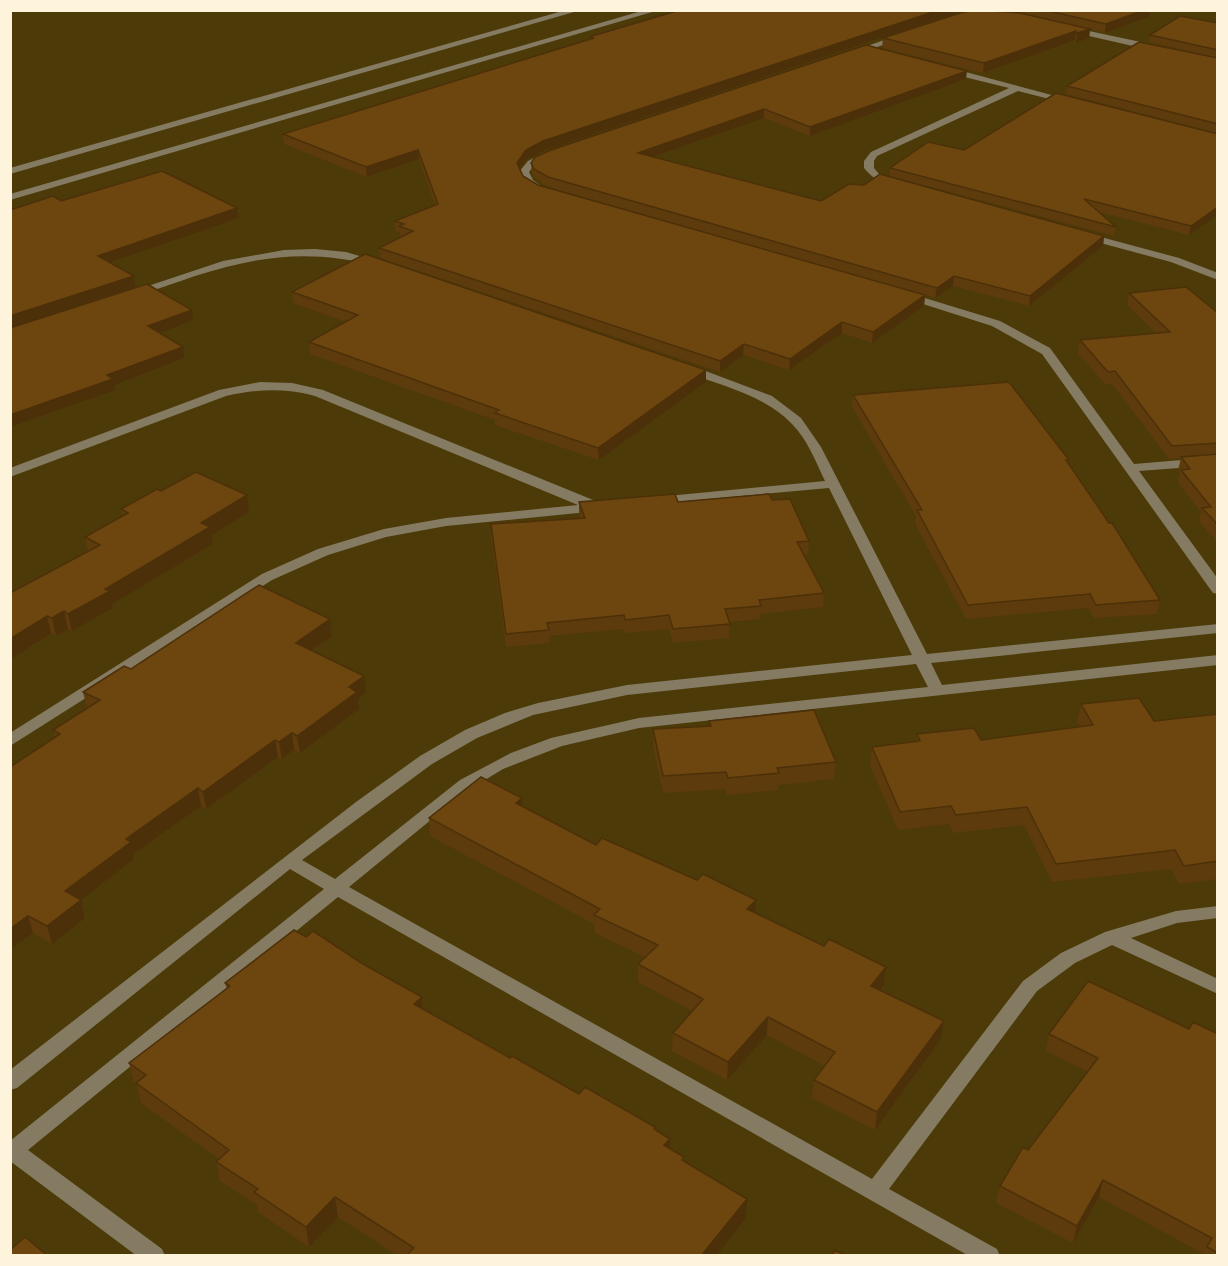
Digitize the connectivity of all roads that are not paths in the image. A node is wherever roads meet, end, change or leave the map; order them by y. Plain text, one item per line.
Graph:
1 (577, 10) edge
2 (655, 10) edge
3 (1062, 27) edge
4 (916, 32) edge
5 (864, 49) junction
6 (1162, 50) edge
7 (886, 55) edge
8 (843, 56) edge
9 (941, 69) edge
10 (1017, 88) junction
11 (1082, 104) edge
12 (558, 151) edge
13 (10, 171) edge
14 (906, 187) edge
15 (555, 194) edge
16 (10, 197) edge
17 (1076, 233) edge
18 (387, 266) edge
19 (1218, 277) edge
20 (893, 292) edge
21 (120, 298) edge
22 (674, 363) edge
23 (1218, 461) edge
24 (1131, 468) junction
25 (10, 473) edge
26 (833, 484) junction
27 (643, 503) edge
28 (1218, 590) edge
29 (1218, 628) edge
30 (921, 658) junction
31 (1218, 660) edge
32 (937, 690) junction
33 (10, 741) edge
34 (289, 861) junction
35 (335, 887) junction
36 (1218, 912) edge
37 (1112, 937) junction
38 (1218, 987) edge
39 (10, 1082) edge
40 (12, 1152) edge
41 (875, 1191) junction
42 (154, 1256) edge
43 (989, 1256) edge

1 - 13 street
2 - 16 street
3 - 6 street
4 - 5 street
5 - 7 street
5 - 8 street
9 - 10 street
10 - 11 street
10 - 14 street
12 - 15 street
17 - 19 street
18 - 21 street
20 - 24 street
22 - 26 street
23 - 24 street
24 - 28 street
25 - 33 street
26 - 27 street
26 - 30 street
29 - 30 street
30 - 32 street
30 - 34 street
31 - 32 street
32 - 35 street
34 - 35 street
34 - 39 street
35 - 40 street
35 - 41 street
36 - 37 street
37 - 38 street
37 - 41 street
40 - 42 street
41 - 43 street

